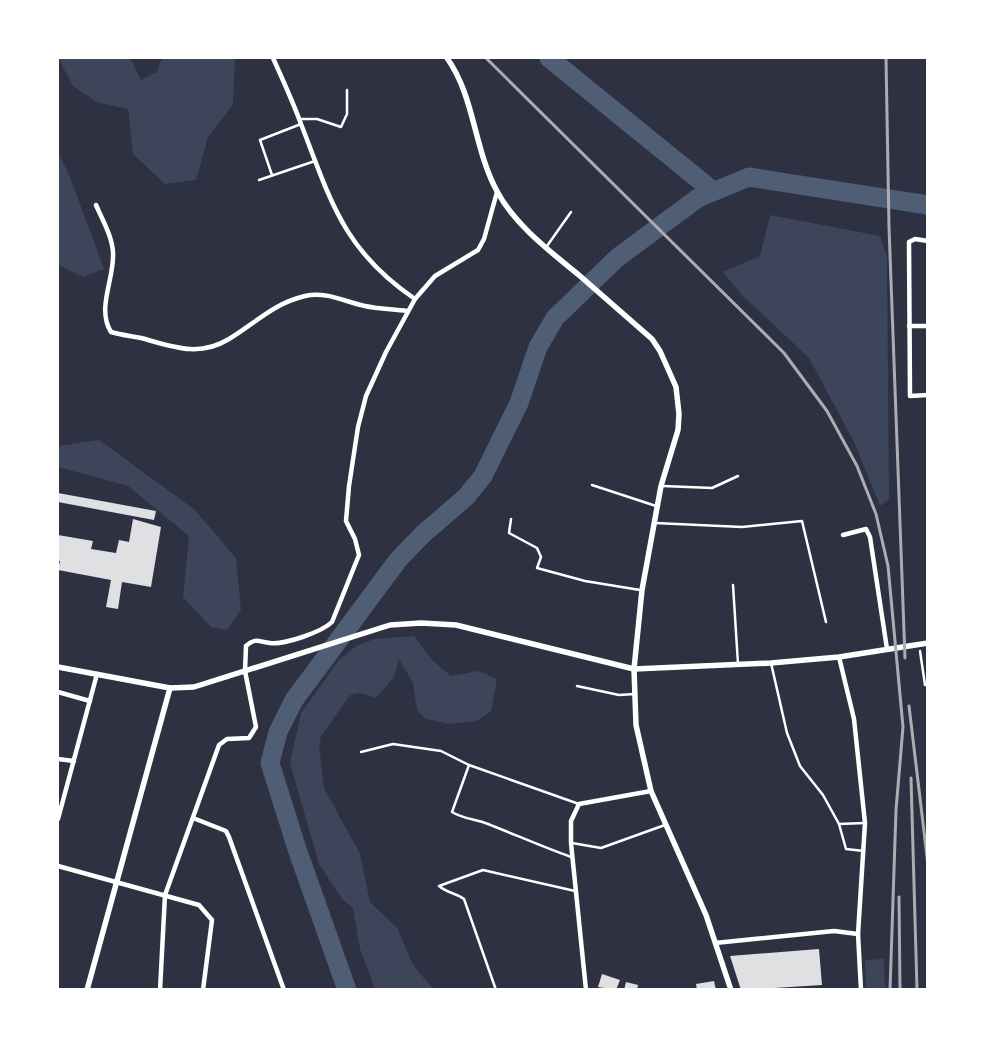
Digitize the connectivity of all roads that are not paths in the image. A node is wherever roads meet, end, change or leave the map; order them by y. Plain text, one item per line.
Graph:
1 (273, 58) edge
2 (447, 58) edge
3 (347, 90) dead end
4 (300, 122) junction
5 (314, 161) junction
6 (272, 175) junction
7 (259, 180) dead end
8 (497, 192) junction
9 (96, 205) dead end
10 (571, 212) dead end
11 (928, 241) edge
12 (546, 248) junction
13 (414, 299) junction
14 (407, 310) junction
15 (909, 326) junction
16 (928, 326) edge
17 (928, 395) edge
18 (738, 476) dead end
19 (592, 485) dead end
20 (661, 486) junction
21 (657, 507) junction
22 (511, 519) dead end
23 (654, 523) junction
24 (843, 535) dead end
25 (733, 585) dead end
26 (642, 590) junction
27 (826, 622) dead end
28 (928, 643) edge
29 (887, 649) junction
30 (920, 651) dead end
31 (839, 657) junction
32 (771, 664) junction
33 (738, 666) junction
34 (58, 667) edge
35 (634, 669) junction
36 (245, 671) junction
37 (97, 674) junction
38 (928, 685) edge
39 (577, 686) dead end
40 (170, 688) junction
41 (58, 692) edge
42 (634, 694) junction
43 (90, 701) junction
44 (362, 752) dead end
45 (58, 759) edge
46 (74, 761) junction
47 (469, 765) junction
48 (651, 791) junction
49 (579, 804) junction
50 (193, 818) junction
51 (58, 819) edge
52 (865, 823) junction
53 (666, 824) junction
54 (839, 824) junction
55 (571, 843) junction
56 (864, 851) junction
57 (571, 857) junction
58 (58, 866) edge
59 (117, 881) junction
60 (574, 891) junction
61 (165, 895) junction
62 (858, 934) junction
63 (715, 943) junction
64 (87, 990) edge
65 (160, 990) edge
66 (202, 990) edge
67 (284, 990) edge
68 (496, 990) edge
69 (586, 990) edge
70 (730, 990) edge
71 (861, 990) edge

1 - 4 street
2 - 8 street
3 - 4 lane
4 - 5 street
4 - 6 lane
5 - 6 lane
5 - 13 street
6 - 7 lane
8 - 12 street
8 - 13 street
9 - 14 street
10 - 12 lane
11 - 15 street
12 - 20 street
13 - 14 street
14 - 36 street
15 - 16 street
15 - 17 street
18 - 20 lane
19 - 21 lane
20 - 21 street
21 - 23 street
22 - 26 lane
23 - 26 street
23 - 27 lane
24 - 29 street
25 - 33 lane
26 - 35 street
28 - 29 street
29 - 31 street
30 - 38 lane
31 - 32 street
31 - 52 street
32 - 33 street
32 - 54 lane
33 - 35 street
34 - 37 street
35 - 36 street
35 - 42 street
36 - 40 street
36 - 50 street
37 - 40 street
37 - 43 street
39 - 42 lane
40 - 59 street
41 - 43 street
42 - 48 street
43 - 46 street
44 - 47 lane
45 - 46 street
46 - 51 street
47 - 49 lane
47 - 57 lane
48 - 49 street
48 - 53 street
49 - 55 street
50 - 61 street
50 - 67 street
52 - 54 lane
52 - 56 street
53 - 55 lane
53 - 63 street
54 - 56 lane
55 - 57 street
56 - 62 street
57 - 60 street
58 - 59 street
59 - 61 street
59 - 64 street
60 - 68 lane
60 - 69 street
61 - 65 street
61 - 66 street
62 - 63 street
62 - 71 street
63 - 70 street

